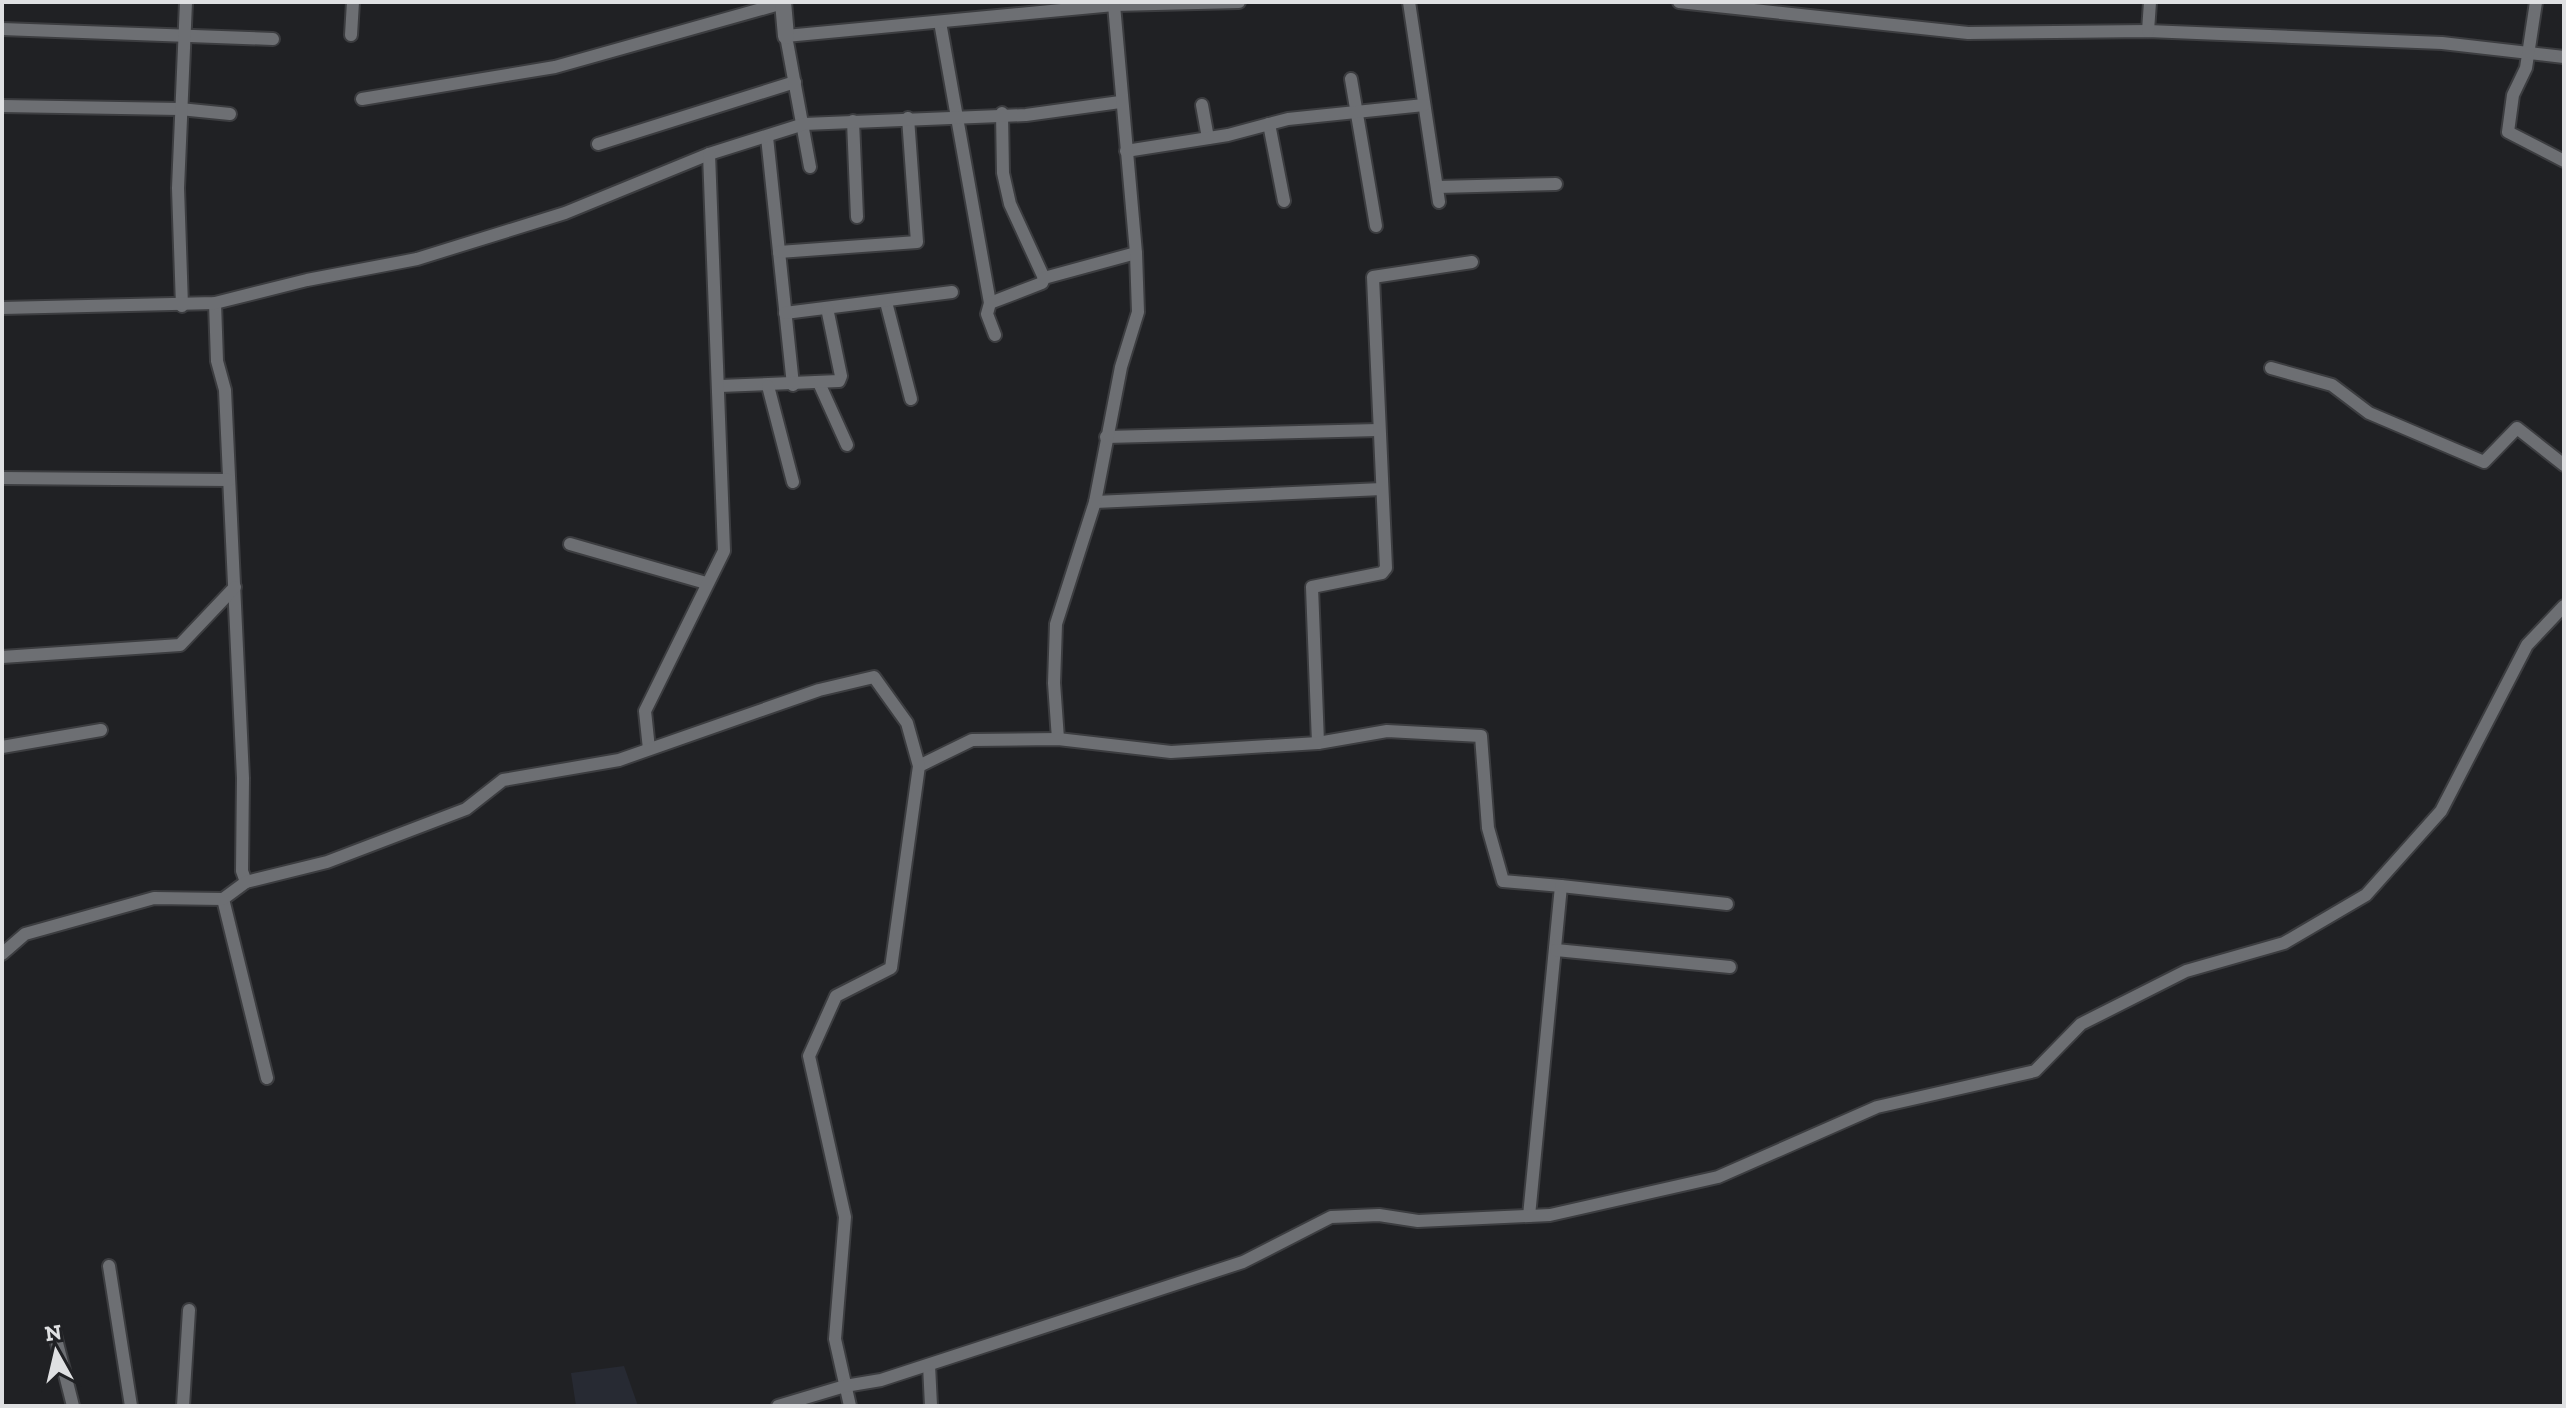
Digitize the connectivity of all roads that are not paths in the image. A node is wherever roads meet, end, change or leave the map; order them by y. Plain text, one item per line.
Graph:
1 (186, 2) edge
2 (353, 2) edge
3 (1157, 2) edge
4 (1239, 2) edge
5 (1409, 2) edge
6 (1679, 2) edge
7 (2150, 2) edge
8 (2536, 2) edge
9 (783, 3) edge
10 (1193, 3) edge
11 (1114, 5) junction
12 (1822, 9) edge
13 (940, 22) junction
14 (2, 29) edge
15 (2148, 31) junction
16 (351, 35) dead end
17 (786, 36) junction
18 (185, 37) junction
19 (273, 39) dead end
20 (2527, 52) junction
21 (2564, 57) edge
22 (1351, 79) dead end
23 (795, 82) junction
24 (362, 99) dead end
25 (1120, 102) junction
26 (1202, 105) dead end
27 (1424, 105) junction
28 (2, 106) edge
29 (180, 109) junction
30 (1358, 111) junction
31 (1002, 113) junction
32 (230, 114) dead end
33 (955, 115) junction
34 (908, 118) junction
35 (853, 121) junction
36 (804, 124) junction
37 (1269, 124) junction
38 (767, 137) junction
39 (1208, 138) junction
40 (598, 144) dead end
41 (1126, 151) junction
42 (709, 154) junction
43 (2564, 161) edge
44 (810, 167) dead end
45 (1556, 184) dead end
46 (1437, 187) junction
47 (1284, 201) dead end
48 (1439, 202) dead end
49 (857, 217) dead end
50 (1376, 226) dead end
51 (779, 252) junction
52 (1136, 253) junction
53 (1472, 262) dead end
54 (1044, 278) junction
55 (952, 292) dead end
56 (886, 302) junction
57 (215, 303) junction
58 (990, 303) junction
59 (182, 306) junction
60 (2, 308) edge
61 (827, 308) junction
62 (785, 313) junction
63 (995, 335) dead end
64 (2271, 368) dead end
65 (819, 383) junction
66 (793, 385) junction
67 (720, 386) junction
68 (768, 386) junction
69 (911, 399) dead end
70 (1378, 430) junction
71 (1106, 437) junction
72 (847, 445) dead end
73 (2564, 465) edge
74 (2, 478) edge
75 (229, 480) junction
76 (793, 482) dead end
77 (1382, 489) junction
78 (1095, 502) junction
79 (570, 544) dead end
80 (706, 583) junction
81 (235, 587) junction
82 (2564, 606) edge
83 (2, 657) edge
84 (101, 730) dead end
85 (1058, 739) junction
86 (1318, 743) junction
87 (2, 747) edge
88 (649, 749) junction
89 (919, 766) junction
90 (246, 882) junction
91 (1561, 886) junction
92 (223, 899) junction
93 (1727, 904) dead end
94 (1556, 950) junction
95 (2, 954) edge
96 (1730, 967) dead end
97 (267, 1078) dead end
98 (1529, 1216) junction
99 (109, 1266) dead end
100 (189, 1310) dead end
101 (54, 1331) dead end
102 (929, 1365) junction
103 (845, 1386) junction
104 (73, 1406) edge
105 (131, 1406) edge
106 (183, 1406) edge
107 (778, 1406) edge
108 (850, 1406) edge
109 (931, 1406) edge

1 - 18 street
2 - 16 street
3 - 10 street
3 - 11 street
4 - 10 street
5 - 27 street
6 - 12 street
7 - 15 street
8 - 20 street
9 - 17 street
9 - 24 street
11 - 13 street
11 - 25 street
12 - 15 street
13 - 17 street
13 - 33 street
14 - 18 street
15 - 20 street
17 - 23 street
18 - 19 street
18 - 29 street
20 - 21 street
20 - 43 street
22 - 30 street
23 - 36 street
23 - 40 street
25 - 31 street
25 - 41 street
26 - 39 street
27 - 30 street
27 - 46 street
28 - 29 street
29 - 32 street
29 - 59 street
30 - 37 street
30 - 50 street
31 - 33 street
31 - 54 street
33 - 34 street
33 - 58 street
34 - 35 street
34 - 51 street
35 - 36 street
35 - 49 street
36 - 38 street
36 - 44 street
37 - 39 street
37 - 47 street
38 - 42 street
38 - 51 street
39 - 41 street
41 - 52 street
42 - 57 street
42 - 67 street
45 - 46 street
46 - 48 street
51 - 62 street
52 - 54 street
52 - 71 street
53 - 70 street
54 - 58 street
55 - 56 street
56 - 61 street
56 - 69 street
57 - 59 street
57 - 75 street
58 - 63 street
59 - 60 street
61 - 62 street
61 - 65 street
62 - 66 street
64 - 73 street
65 - 66 street
65 - 72 street
66 - 68 street
67 - 68 street
67 - 80 street
68 - 76 street
70 - 71 street
70 - 77 street
71 - 78 street
74 - 75 street
75 - 81 street
77 - 78 street
77 - 86 street
78 - 85 street
79 - 80 street
80 - 88 street
81 - 83 street
81 - 90 street
82 - 98 street
84 - 87 street
85 - 86 street
85 - 89 street
86 - 91 street
88 - 89 street
88 - 90 street
89 - 103 street
90 - 92 street
91 - 93 street
91 - 94 street
92 - 95 street
92 - 97 street
94 - 96 street
94 - 98 street
98 - 102 street
99 - 105 street
100 - 106 street
101 - 104 street
102 - 103 street
102 - 109 street
103 - 107 street
103 - 108 street

